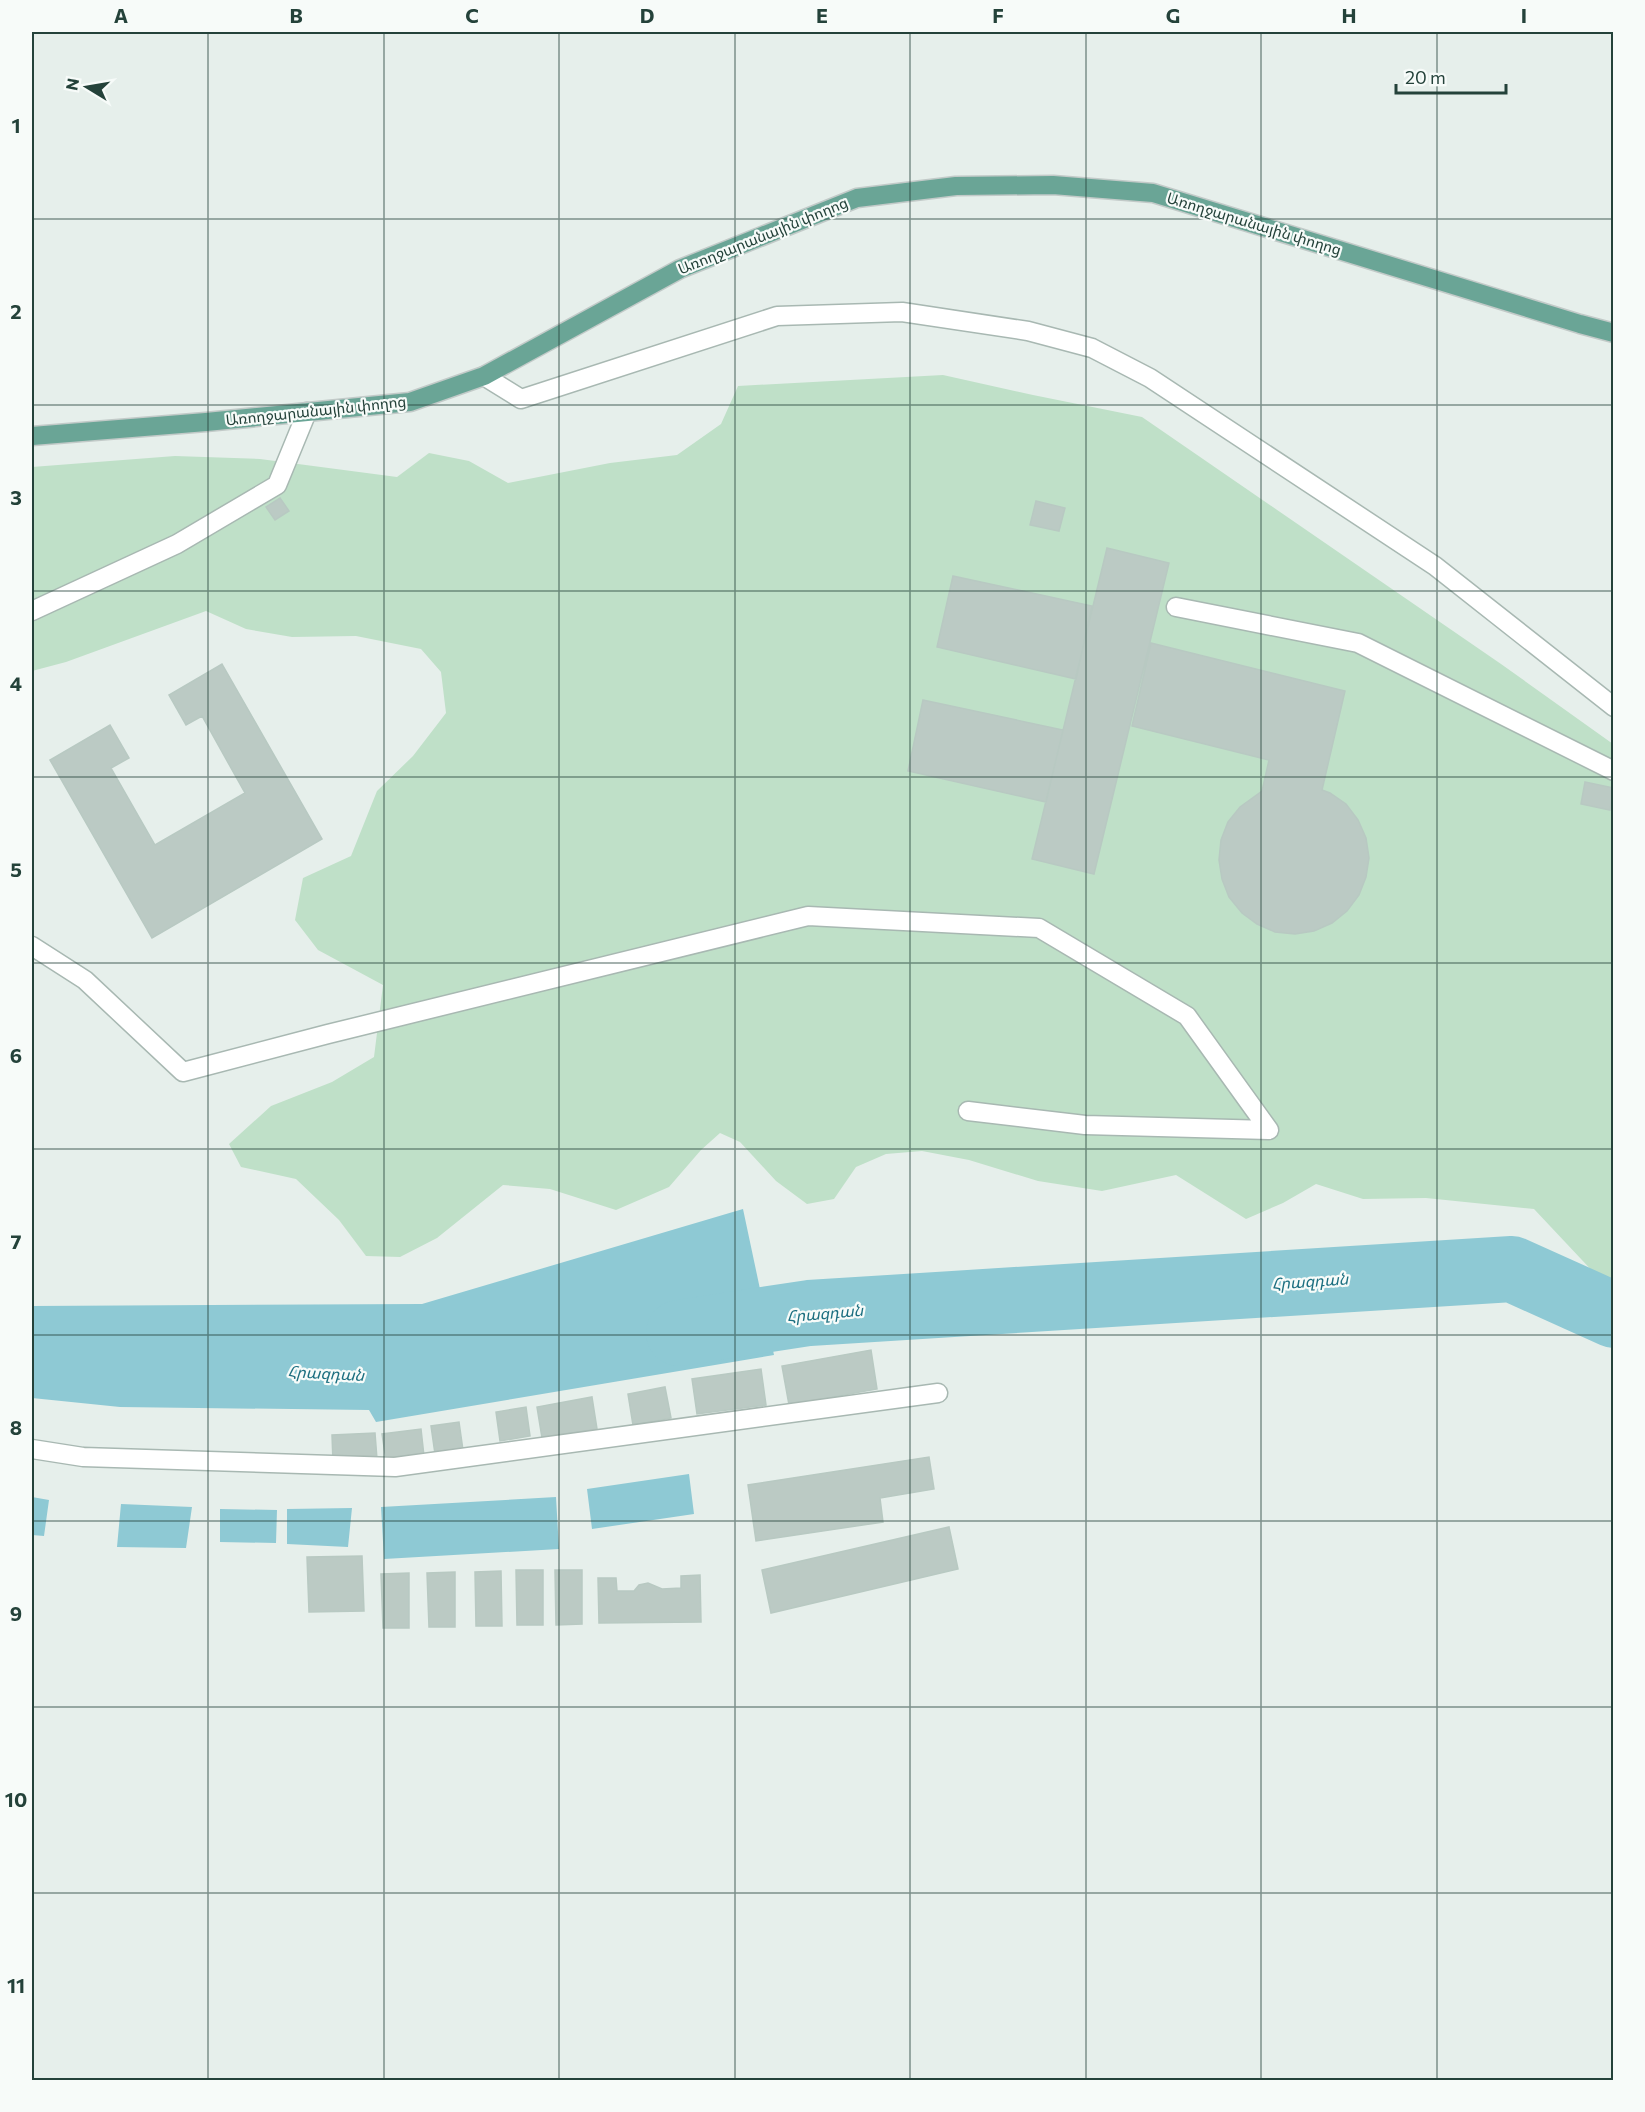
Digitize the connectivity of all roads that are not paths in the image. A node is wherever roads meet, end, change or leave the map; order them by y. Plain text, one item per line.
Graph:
1 (1614, 333) edge
2 (484, 376) junction
3 (308, 412) junction
4 (32, 436) edge
5 (1176, 607) dead end
6 (32, 611) edge
7 (1614, 707) edge
8 (1614, 771) edge
9 (32, 946) edge
10 (968, 1111) dead end
11 (938, 1393) dead end
12 (32, 1449) edge

1 - 2 main road, Առողջարանային փողոց
2 - 3 main road, Առողջարանային փողոց
2 - 7 street
3 - 4 main road, Առողջարանային փողոց
3 - 6 street
5 - 8 street
9 - 10 street
11 - 12 street

